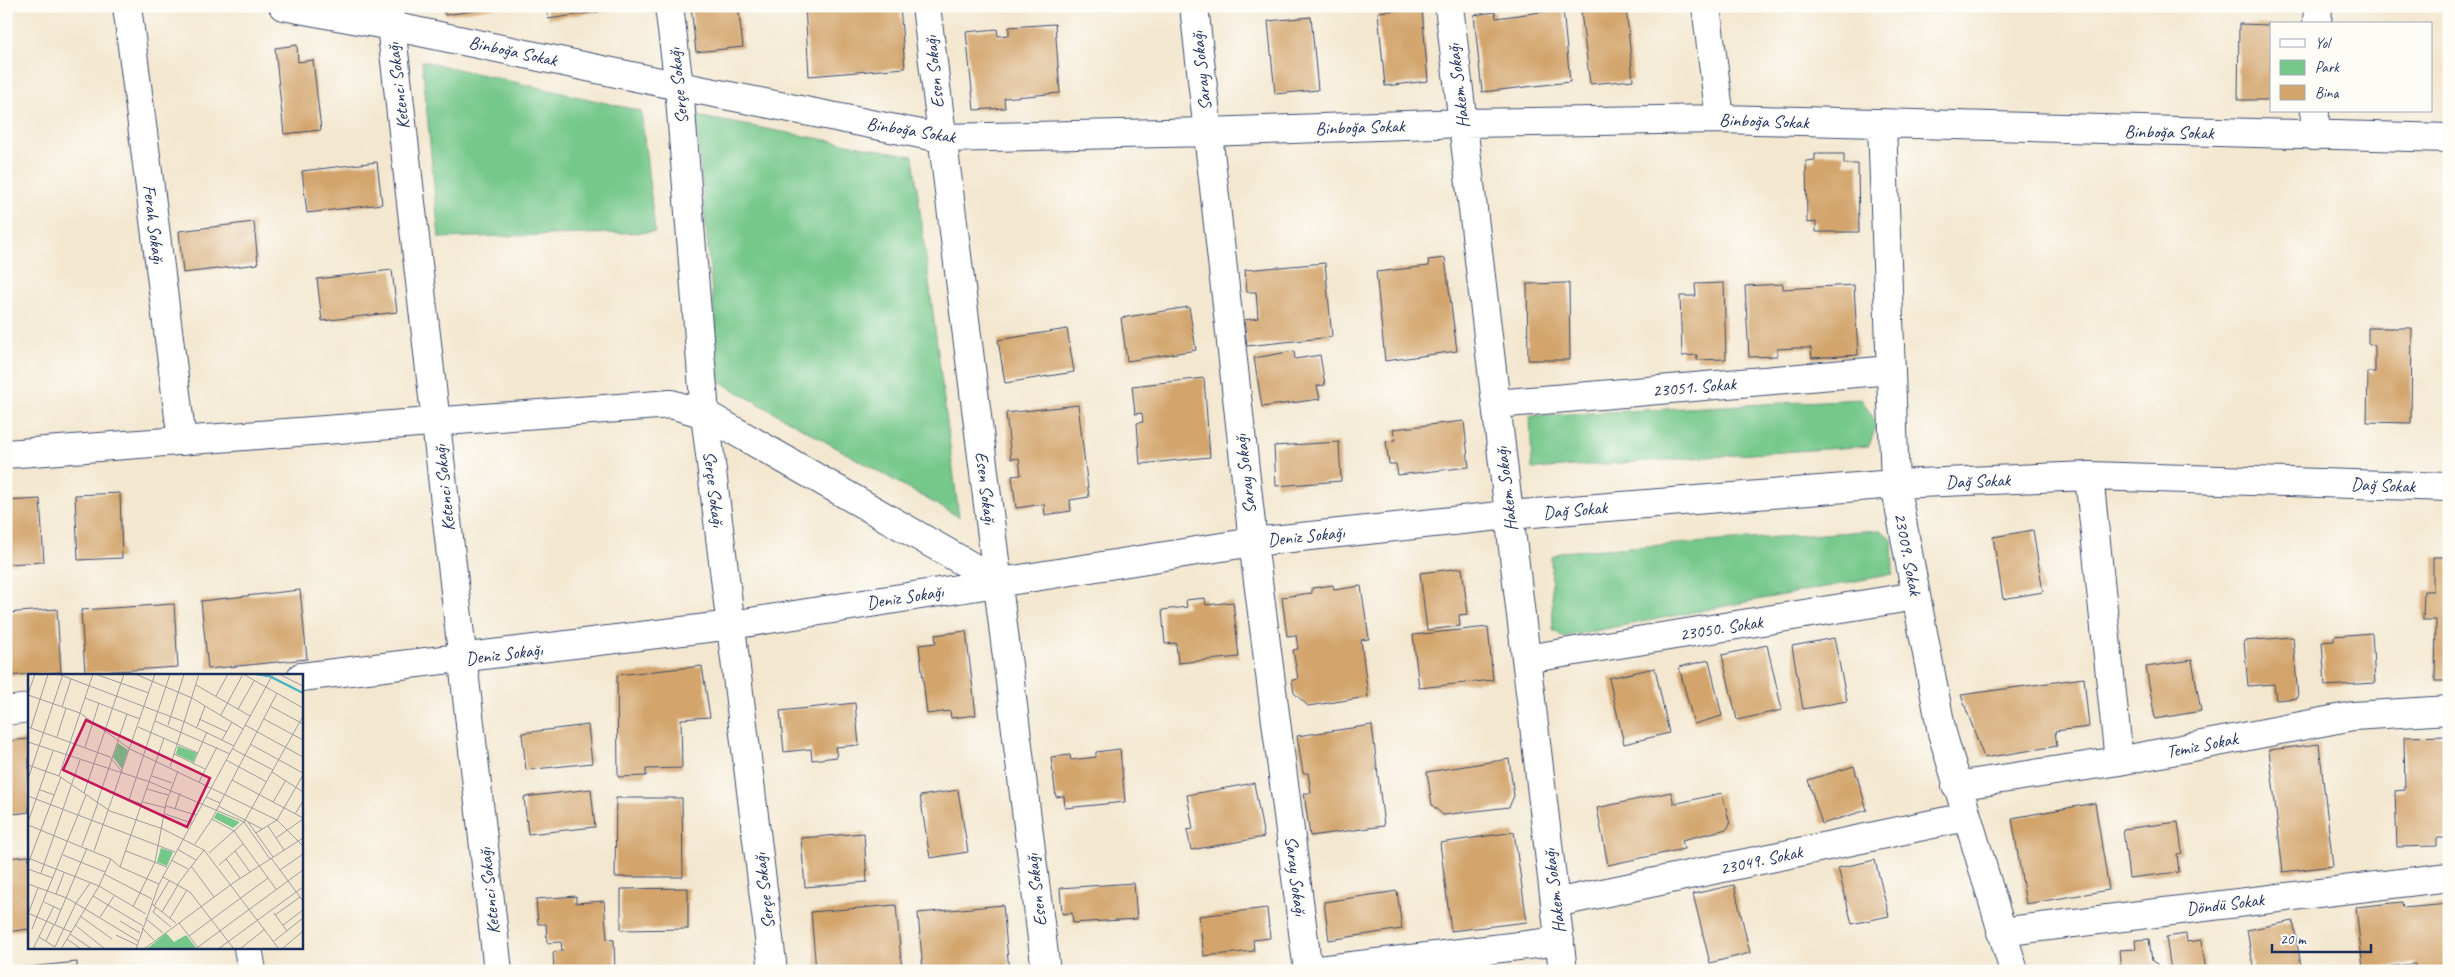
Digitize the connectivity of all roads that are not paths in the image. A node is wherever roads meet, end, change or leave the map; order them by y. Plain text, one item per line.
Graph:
1 (127, 6) edge
2 (283, 6) edge
3 (669, 6) edge
4 (926, 6) edge
5 (1194, 6) edge
6 (1449, 6) edge
7 (1706, 6) edge
8 (2318, 6) edge
9 (390, 16) edge
10 (2317, 22) edge
11 (678, 86) junction
12 (1720, 119) junction
13 (1462, 123) junction
14 (2315, 123) edge
15 (1882, 124) junction
16 (1208, 132) junction
17 (941, 138) junction
18 (2449, 138) edge
19 (1891, 370) junction
20 (1496, 404) junction
21 (705, 414) junction
22 (436, 422) junction
23 (182, 441) junction
24 (6, 454) edge
25 (2089, 476) junction
26 (1895, 484) junction
27 (2449, 487) edge
28 (1509, 515) junction
29 (1253, 542) junction
30 (998, 582) junction
31 (1916, 596) junction
32 (732, 625) junction
33 (463, 659) junction
34 (1526, 659) junction
35 (302, 678) edge
36 (28, 708) edge
37 (2449, 710) edge
38 (6, 711) edge
39 (2119, 761) junction
40 (1956, 786) junction
41 (1966, 817) junction
42 (2449, 877) edge
43 (1555, 903) junction
44 (2001, 932) junction
45 (1560, 941) junction
46 (248, 950) edge
47 (252, 971) edge
48 (498, 971) edge
49 (773, 971) edge
50 (1046, 971) edge
51 (1309, 971) edge
52 (1563, 971) edge
53 (2014, 971) edge

1 - 23 street, Ferah Sokağı
2 - 9 street, Binboğa Sokak
3 - 11 street, Serçe Sokağı
4 - 17 street, Esen Sokağı
5 - 16 street, Saray Sokağı
6 - 13 street, Hakem Sokağı
7 - 12 street
8 - 10 street
9 - 11 street, Binboğa Sokak
9 - 22 street, Ketenci Sokağı
11 - 17 street, Binboğa Sokak
11 - 21 street, Serçe Sokağı
12 - 13 street, Binboğa Sokak
12 - 15 street, Binboğa Sokak
13 - 16 street, Binboğa Sokak
13 - 20 street, Hakem Sokağı
14 - 15 street, Binboğa Sokak
14 - 18 street, Binboğa Sokak
15 - 19 street, 23009. Sokak
16 - 17 street, Binboğa Sokak
16 - 29 street, Saray Sokağı
17 - 30 street, Esen Sokağı
19 - 20 street, 23051. Sokak
19 - 26 street, 23009. Sokak
20 - 28 street, Hakem Sokağı
21 - 22 street
21 - 30 street
21 - 32 street, Serçe Sokağı
22 - 23 street
22 - 33 street, Ketenci Sokağı
23 - 24 street
25 - 26 street, Dağ Sokak
25 - 27 street, Dağ Sokak
25 - 39 street
26 - 28 street, Dağ Sokak
26 - 31 street, 23009. Sokak
28 - 29 street, Deniz Sokağı
28 - 34 street, Hakem Sokağı
29 - 30 street, Deniz Sokağı
29 - 51 street, Saray Sokağı
30 - 32 street, Deniz Sokağı
30 - 50 street, Esen Sokağı
31 - 34 street, 23050. Sokak
31 - 40 street, 23009. Sokak
32 - 33 street, Deniz Sokağı
32 - 49 street, Serçe Sokağı
33 - 35 street, Deniz Sokağı
33 - 48 street, Ketenci Sokağı
34 - 43 street, Hakem Sokağı
36 - 38 street
37 - 39 street, Temiz Sokak
39 - 40 street, Temiz Sokak
40 - 41 street, 23009. Sokak
41 - 43 street, 23049. Sokak
41 - 44 street, 23009. Sokak
42 - 44 street, Döndü Sokak
43 - 45 street, Hakem Sokağı
44 - 53 street, 23009. Sokak
45 - 51 street
45 - 52 street, Hakem Sokağı
46 - 47 street

